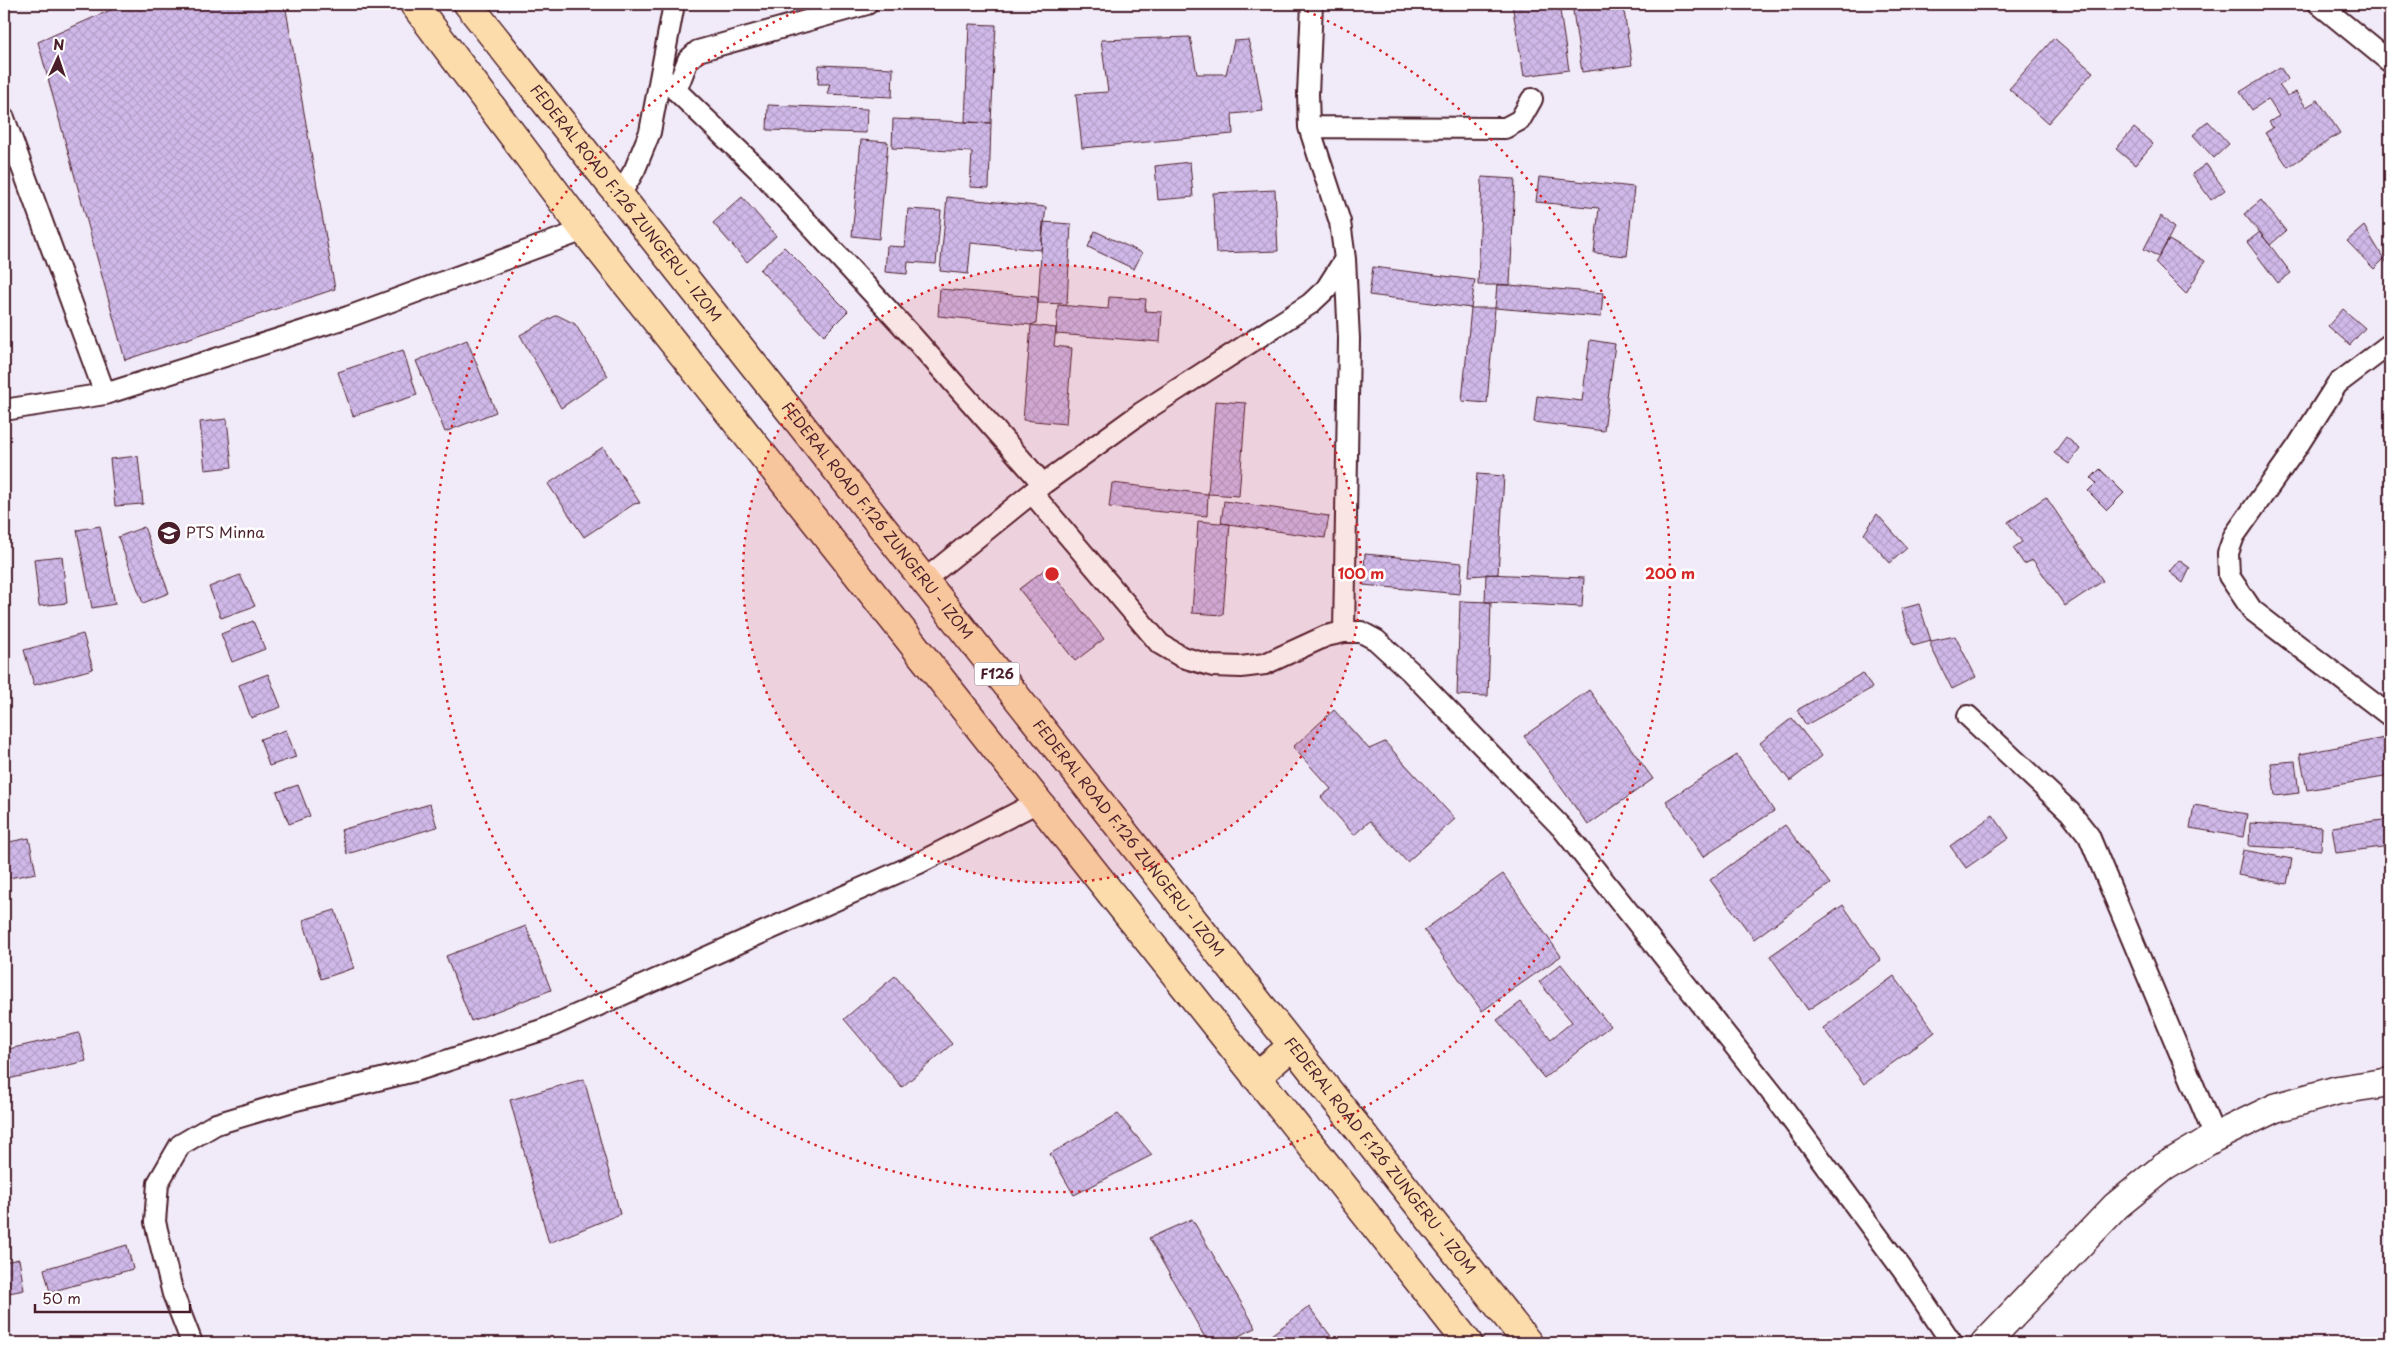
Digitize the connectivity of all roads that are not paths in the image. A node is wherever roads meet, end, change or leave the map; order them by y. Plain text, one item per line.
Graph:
1 (414, 4) edge
2 (468, 4) edge
3 (674, 4) edge
4 (867, 4) edge
5 (1312, 4) edge
6 (2319, 4) edge
7 (2390, 62) edge
8 (661, 76) junction
9 (676, 90) junction
10 (1532, 99) dead end
11 (4, 118) edge
12 (1309, 127) junction
13 (620, 195) junction
14 (584, 230) junction
15 (1345, 260) junction
16 (2390, 344) edge
17 (105, 394) junction
18 (4, 410) edge
19 (1038, 488) junction
20 (923, 582) junction
21 (1344, 632) junction
22 (1968, 716) dead end
23 (2390, 716) edge
24 (1038, 802) junction
25 (1292, 1046) junction
26 (1256, 1077) junction
27 (2390, 1082) edge
28 (2215, 1137) junction
29 (192, 1343) edge
30 (1468, 1343) edge
31 (1528, 1343) edge
32 (1952, 1343) edge
33 (1985, 1343) edge

1 - 14 main road, F126
2 - 13 main road, FEDERAL ROAD F.126 ZUNGERU - IZOM / F126
3 - 8 street
4 - 9 street
5 - 12 street
6 - 7 street
8 - 9 street
8 - 13 street
9 - 19 street
10 - 12 street
11 - 17 street
12 - 15 street
13 - 20 main road, FEDERAL ROAD F.126 ZUNGERU - IZOM / F126
14 - 17 street
14 - 24 main road, F126
15 - 19 street
15 - 21 street
16 - 23 street
17 - 18 street
19 - 20 street
19 - 21 street
20 - 25 main road, FEDERAL ROAD F.126 ZUNGERU - IZOM / F126
21 - 32 street
22 - 28 street
24 - 26 main road, F126
24 - 29 street
25 - 26 main road
25 - 31 main road, FEDERAL ROAD F.126 ZUNGERU - IZOM / F126
26 - 30 main road, F126
27 - 28 street
28 - 33 street

